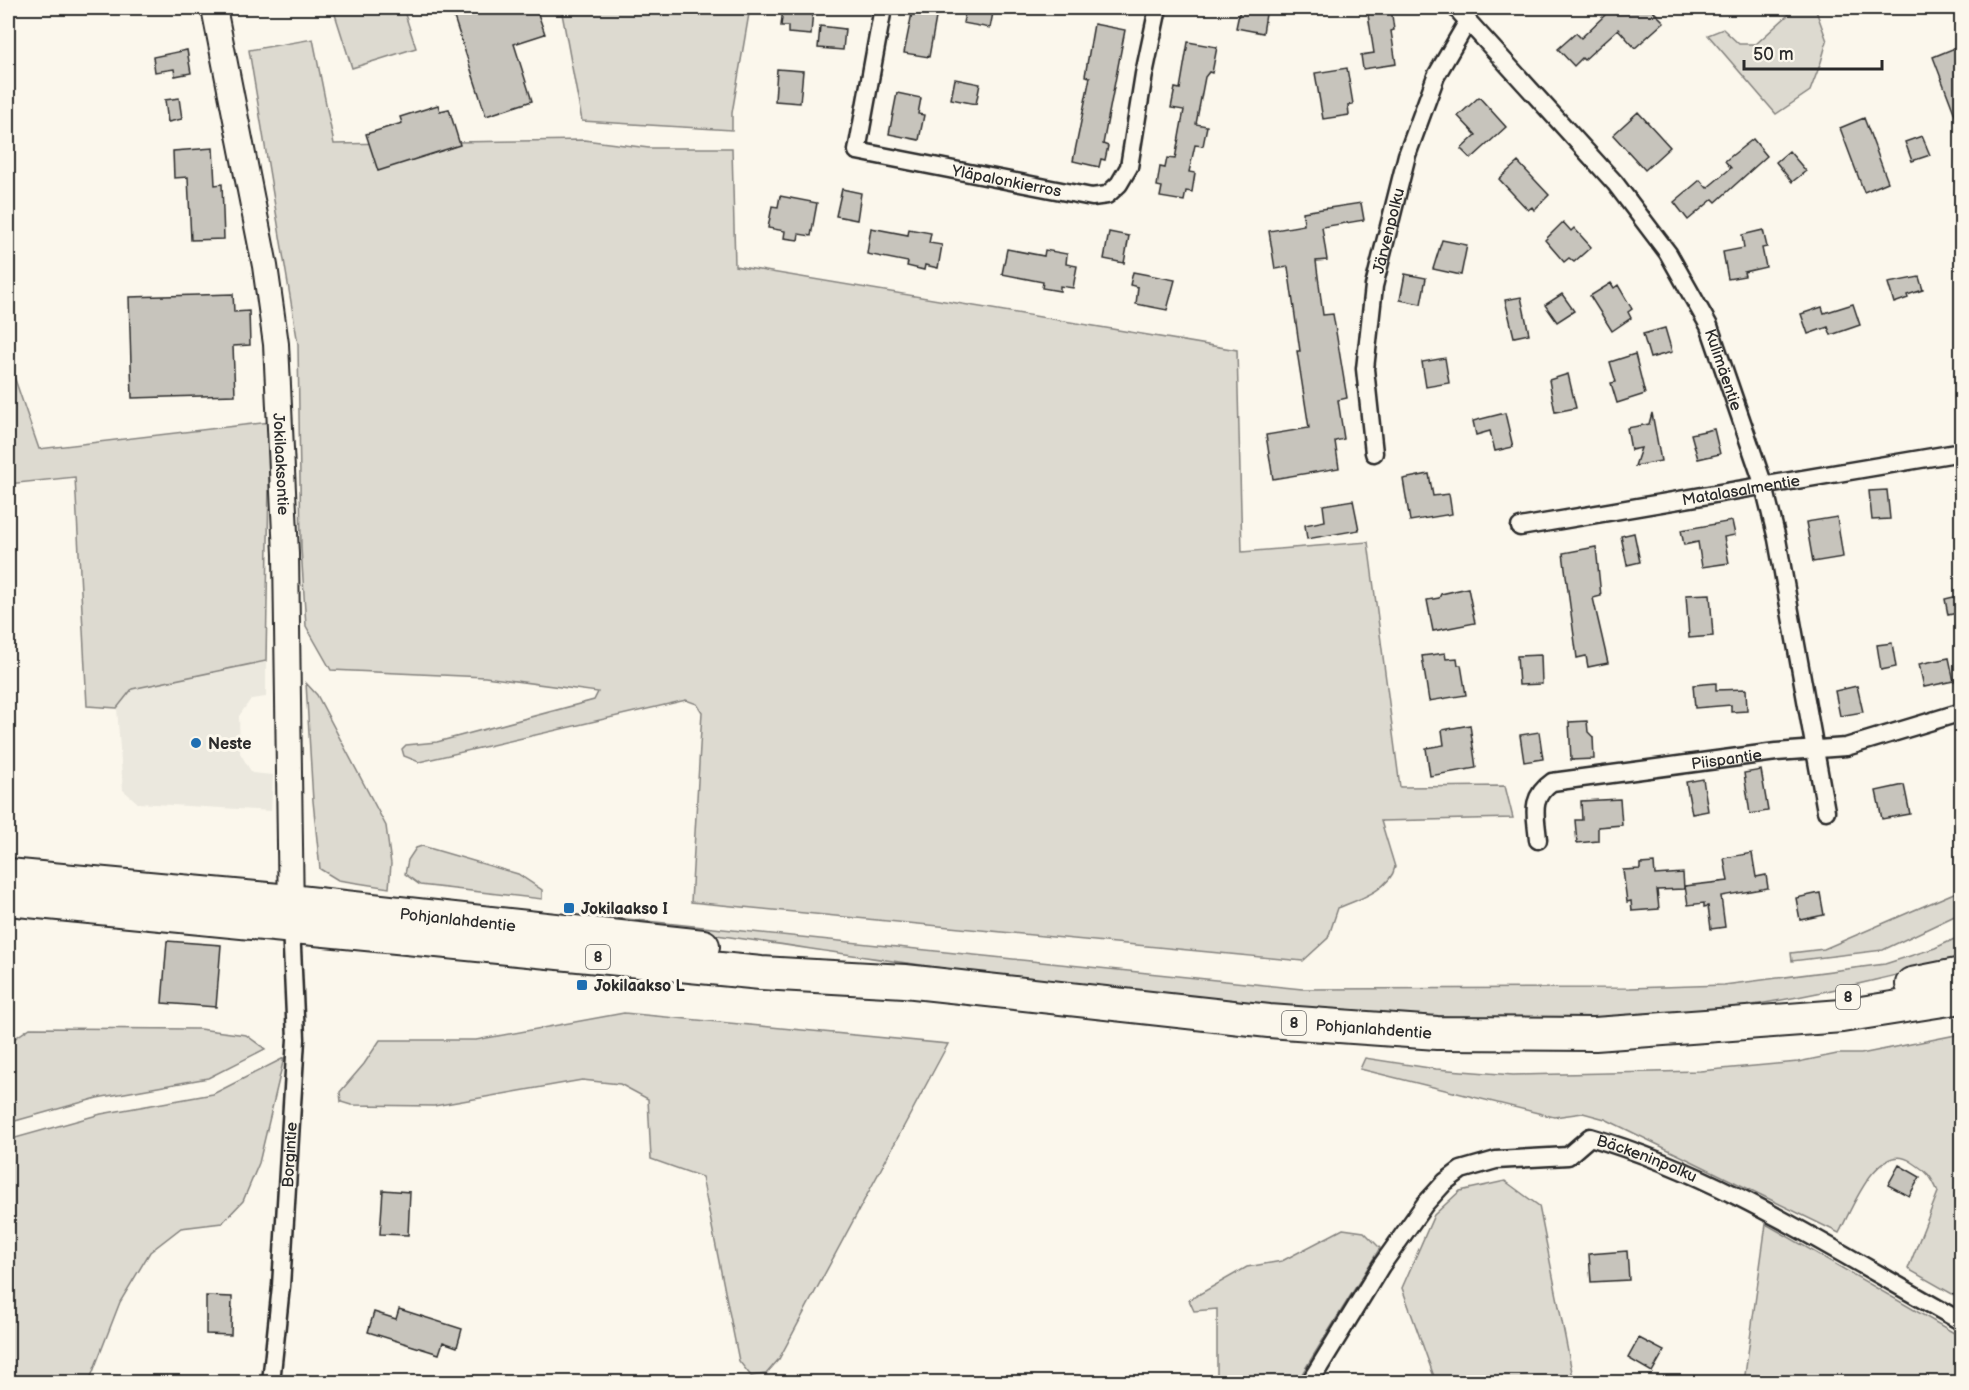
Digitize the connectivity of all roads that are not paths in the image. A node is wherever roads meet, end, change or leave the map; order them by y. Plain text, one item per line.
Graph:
1 (214, 8) edge
2 (883, 8) edge
3 (1158, 8) edge
4 (1456, 8) edge
5 (1468, 21) junction
6 (1962, 452) edge
7 (1374, 453) dead end
8 (1764, 486) junction
9 (1520, 527) dead end
10 (1962, 712) edge
11 (1815, 749) junction
12 (1826, 811) dead end
13 (1538, 840) dead end
14 (8, 875) edge
15 (8, 898) edge
16 (291, 913) junction
17 (1962, 974) edge
18 (1962, 997) edge
19 (1736, 1023) junction
20 (1962, 1322) edge
21 (271, 1383) edge
22 (1310, 1383) edge

1 - 16 street, Jokilaaksontie
2 - 3 street, Yläpalonkierros
4 - 5 street, Kulimäentie
5 - 7 street, Järvenpolku
5 - 8 street, Kulimäentie
6 - 8 street, Matalasalmentie
8 - 9 street, Matalasalmentie
8 - 11 street, Kulimäentie
10 - 11 street, Piispantie
11 - 12 street, Kulimäentie
11 - 13 street, Piispantie
14 - 16 highway, Pohjanlahdentie / 8
15 - 16 highway, Pohjanlahdentie / 8
16 - 19 highway, Pohjanlahdentie / 8
16 - 21 street, Borgintie
17 - 19 highway, Pohjanlahdentie / 8
18 - 19 highway, Pohjanlahdentie / 8
20 - 22 street, Bäckeninpolku

